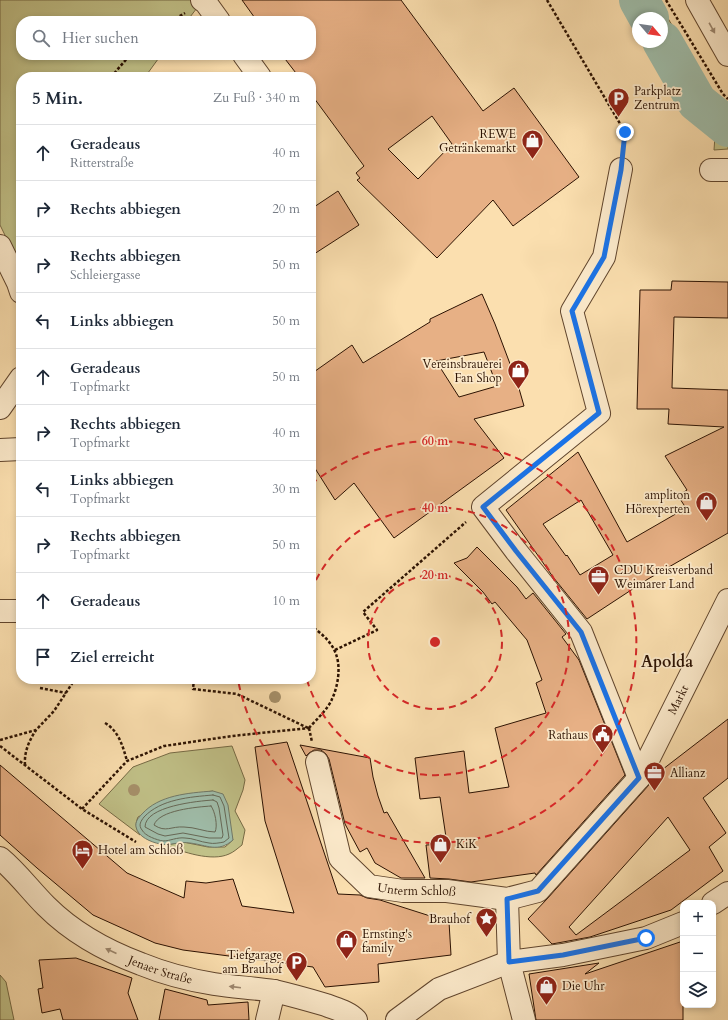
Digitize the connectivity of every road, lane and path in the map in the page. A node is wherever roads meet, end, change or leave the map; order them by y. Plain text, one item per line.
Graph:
1 (202, 0) edge
2 (547, 0) edge
3 (666, 0) edge
4 (697, 0) edge
5 (215, 16) edge
6 (728, 55) edge
7 (126, 60) edge
8 (248, 60) edge
9 (115, 72) edge
10 (256, 72) edge
11 (728, 99) edge
12 (621, 170) joint
13 (0, 246) edge
14 (16, 279) edge
15 (16, 385) edge
16 (0, 408) edge
17 (0, 450) edge
18 (16, 450) edge
19 (483, 507) junction
20 (728, 600) edge
21 (0, 611) edge
22 (16, 611) edge
23 (316, 629) edge
24 (335, 650) junction
25 (72, 684) edge
26 (193, 684) edge
27 (40, 688) dead end
28 (66, 693) junction
29 (105, 723) dead end
30 (308, 728) junction
31 (36, 730) junction
32 (0, 740) edge
33 (0, 746) edge
34 (127, 761) junction
35 (317, 762) dead end
36 (25, 765) junction
37 (639, 778) junction
38 (82, 809) junction
39 (136, 842) dead end
40 (0, 858) edge
41 (728, 893) edge
42 (507, 899) junction
43 (716, 902) edge
44 (680, 924) edge
45 (509, 962) junction
46 (274, 991) junction
47 (355, 1019) edge
48 (267, 1020) edge
49 (397, 1020) edge
50 (524, 1020) edge

1 - 5 street
2 - 12 path
3 - 11 path
4 -> 6 street
7 - 9 path
8 - 10 street
12 - 19 street
13 - 14 street
15 - 16 street
17 - 18 street
19 - 24 path
19 - 37 street
20 - 37 street, Markt
21 - 22 street
23 - 24 path
24 - 30 path
25 - 28 path
26 - 30 path
27 - 28 path
28 - 31 path
29 - 34 path
30 - 34 path
31 - 32 path
31 - 36 path
33 - 36 path
34 - 38 path
35 - 42 street, Unterm Schloß
36 - 38 path
37 - 42 street, Markt
38 - 39 path
46 -> 40 street, Jenaer Straße
41 - 43 street
42 - 45 street
44 - 45 street
45 - 49 street
45 - 50 street
46 - 47 street, Jenaer Straße
46 - 48 street

